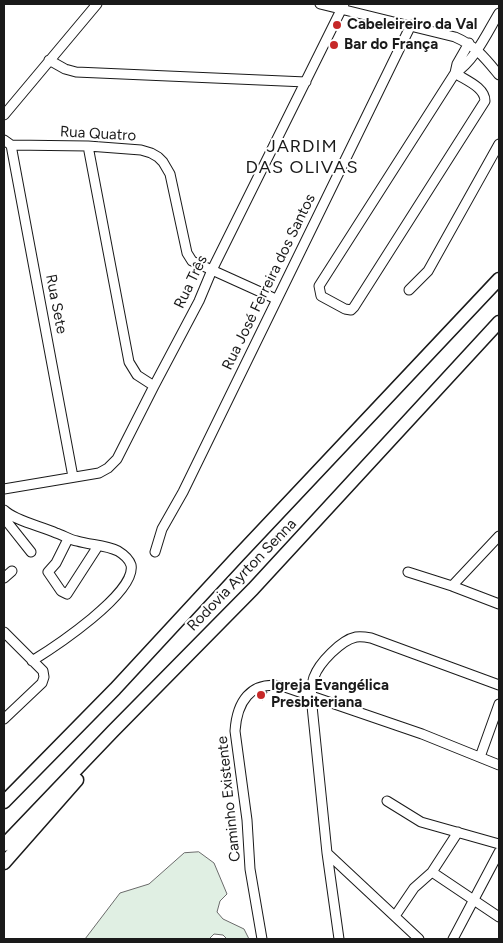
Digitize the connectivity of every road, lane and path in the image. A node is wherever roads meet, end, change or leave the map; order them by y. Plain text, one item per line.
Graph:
1 (97, 4) edge
2 (320, 4) edge
3 (343, 7) edge
4 (499, 13) edge
5 (411, 25) junction
6 (469, 43) junction
7 (477, 49) junction
8 (49, 60) junction
9 (455, 73) junction
10 (499, 75) edge
11 (306, 82) junction
12 (4, 115) edge
13 (7, 142) edge
14 (499, 144) edge
15 (88, 146) junction
16 (212, 270) junction
17 (499, 279) edge
18 (410, 290) dead end
19 (276, 299) junction
20 (499, 322) edge
21 (154, 386) junction
22 (73, 477) junction
23 (4, 489) edge
24 (4, 511) edge
25 (499, 536) edge
26 (68, 539) junction
27 (98, 546) junction
28 (31, 552) dead end
29 (155, 552) dead end
30 (12, 571) dead end
31 (408, 572) dead end
32 (4, 578) edge
33 (452, 586) junction
34 (499, 604) edge
35 (4, 632) edge
36 (32, 660) junction
37 (499, 685) edge
38 (311, 696) junction
39 (499, 704) edge
40 (4, 719) edge
41 (113, 731) junction
42 (480, 757) junction
43 (499, 764) edge
44 (387, 801) dead end
45 (4, 802) edge
46 (457, 832) junction
47 (499, 844) edge
48 (4, 845) edge
49 (327, 852) junction
50 (499, 852) edge
51 (4, 863) edge
52 (432, 872) junction
53 (474, 900) junction
54 (395, 916) junction
55 (499, 917) edge
56 (262, 939) edge
57 (339, 939) edge
58 (419, 939) edge
59 (453, 939) edge

1 - 8 street
2 - 3 street
3 - 5 street
3 - 11 street, Rua Três
4 - 7 street
5 - 6 street
5 - 19 street, Rua José Ferreira dos Santos
6 - 7 street
6 - 9 street
7 - 9 street
7 - 10 street
8 - 11 street
8 - 12 street
9 - 9 street
11 - 16 street, Rua Três
13 - 15 street, Rua Quatro
13 - 22 street, Rua Sete
14 - 18 street
15 - 16 street, Rua Quatro
15 - 21 street
16 - 19 street, Rua Quatro
16 - 21 street, Rua Três
17 - 45 highway, Rodovia Ayrton Senna
19 - 29 street, Rua José Ferreira dos Santos
20 - 41 highway, Rodovia Ayrton Senna
21 - 22 street, Rua Três
22 - 23 street, Rua Três
24 - 26 street
24 - 28 street
25 - 33 street
26 - 27 street
26 - 27 street
27 - 36 street
30 - 32 street
31 - 33 street
33 - 34 street
35 - 36 street
36 - 40 street
37 - 38 street
38 - 42 street, Caminho Existente
38 - 49 street
38 - 56 street, Caminho Existente
39 - 42 street
41 - 48 highway, Rodovia Ayrton Senna
41 - 51 highway
42 - 43 street, Caminho Existente
44 - 46 street
46 - 47 street
46 - 52 street
49 - 54 street
49 - 57 street
50 - 53 street
52 - 53 street
52 - 54 street
53 - 55 street
53 - 59 street
54 - 58 street

